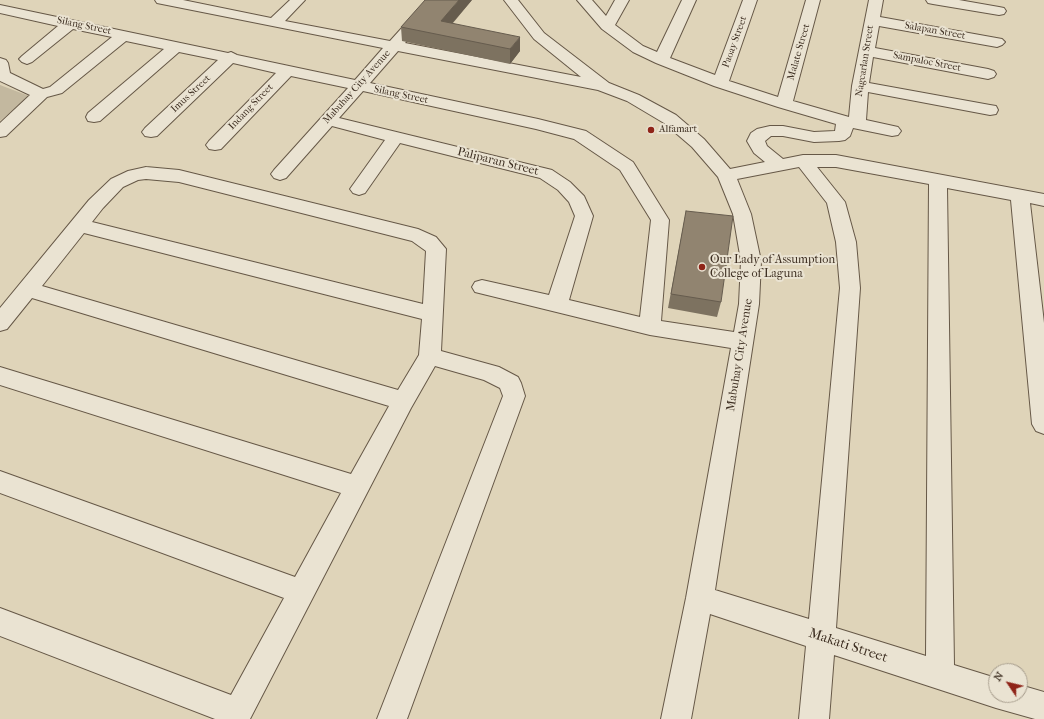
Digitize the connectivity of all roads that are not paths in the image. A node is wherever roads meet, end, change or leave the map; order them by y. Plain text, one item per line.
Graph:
1 (166, 0) edge
2 (236, 0) edge
3 (298, 0) edge
4 (435, 0) edge
5 (511, 0) edge
6 (584, 0) edge
7 (622, 0) edge
8 (689, 0) edge
9 (750, 0) edge
10 (813, 0) edge
11 (876, 0) edge
12 (932, 0) edge
13 (0, 9) edge
14 (999, 11) dead end
15 (222, 13) junction
16 (872, 20) junction
17 (71, 23) junction
18 (274, 23) junction
19 (607, 26) junction
20 (124, 35) junction
21 (997, 42) dead end
22 (176, 46) junction
23 (394, 46) junction
24 (867, 51) junction
25 (232, 57) junction
26 (27, 59) dead end
27 (661, 60) junction
28 (0, 63) edge
29 (288, 70) junction
30 (988, 74) dead end
31 (720, 83) junction
32 (358, 86) junction
33 (604, 86) junction
34 (860, 86) junction
35 (41, 94) junction
36 (784, 104) junction
37 (990, 110) dead end
38 (94, 117) dead end
39 (327, 120) junction
40 (851, 122) junction
41 (892, 131) dead end
42 (0, 132) edge
43 (151, 132) dead end
44 (396, 137) junction
45 (215, 145) dead end
46 (803, 161) junction
47 (779, 165) junction
48 (280, 174) dead end
49 (726, 174) junction
50 (938, 179) junction
51 (359, 189) dead end
52 (1020, 195) junction
53 (1044, 200) edge
54 (79, 225) junction
55 (482, 287) dead end
56 (28, 289) junction
57 (557, 304) junction
58 (433, 314) junction
59 (0, 323) edge
60 (650, 327) junction
61 (743, 342) junction
62 (430, 356) junction
63 (0, 376) edge
64 (403, 401) junction
65 (1044, 424) edge
66 (0, 482) edge
67 (358, 487) junction
68 (302, 592) junction
69 (700, 598) junction
70 (0, 622) edge
71 (820, 637) junction
72 (940, 676) junction
73 (988, 691) edge
74 (1028, 702) edge
75 (1044, 707) edge
76 (236, 716) edge
77 (392, 719) edge
78 (676, 719) edge
79 (814, 719) edge

1 - 15 street
2 - 15 street
3 - 18 street
4 - 23 street, Mabuhay City Avenue
5 - 33 street, Mabuhay City Avenue
6 - 19 street
7 - 19 street
8 - 27 street
9 - 31 street, Paoay Street
10 - 36 street, Malate Street
11 - 16 street, Nagcarlan Street
12 - 14 street
13 - 17 street, Silang Street
15 - 18 street
16 - 21 street, Salapan Street
16 - 24 street, Nagcarlan Street
17 - 20 street, Silang Street
17 - 26 street
18 - 23 street
19 - 27 street
20 - 22 street, Silang Street
20 - 35 street
22 - 25 street, Silang Street
22 - 38 street
23 - 32 street, Mabuhay City Avenue
23 - 33 street
24 - 30 street, Sampaloc Street
24 - 34 street, Nagcarlan Street
25 - 29 street, Silang Street
25 - 43 street, Imus Street
27 - 31 street
28 - 35 street
29 - 32 street, Silang Street
29 - 45 street, Indang Street
31 - 36 street
32 - 39 street, Mabuhay City Avenue
32 - 60 street, Silang Street
33 - 49 street, Mabuhay City Avenue
34 - 37 street
34 - 40 street, Nagcarlan Street
35 - 42 street
36 - 40 street
39 - 44 street, Paliparan Street
39 - 48 street, Mabuhay City Avenue
40 - 41 street
40 - 47 street
44 - 51 street
44 - 57 street, Paliparan Street
46 - 47 street
46 - 50 street
46 - 71 street
47 - 49 street
49 - 61 street, Mabuhay City Avenue
50 - 52 street
50 - 72 street
52 - 53 street
52 - 65 street
54 - 56 street
54 - 58 street
54 - 58 street
55 - 57 street
56 - 59 street
56 - 64 street
57 - 60 street
58 - 62 street
60 - 61 street
61 - 69 street, Mabuhay City Avenue
62 - 64 street
62 - 77 street
63 - 67 street
64 - 67 street
66 - 68 street
67 - 68 street
68 - 76 street
69 - 71 street, Makati Street
69 - 78 street, Mabuhay City Avenue
70 - 76 street
71 - 72 street, Makati Street
71 - 79 street
72 - 73 street, Makati Street
74 - 75 street

